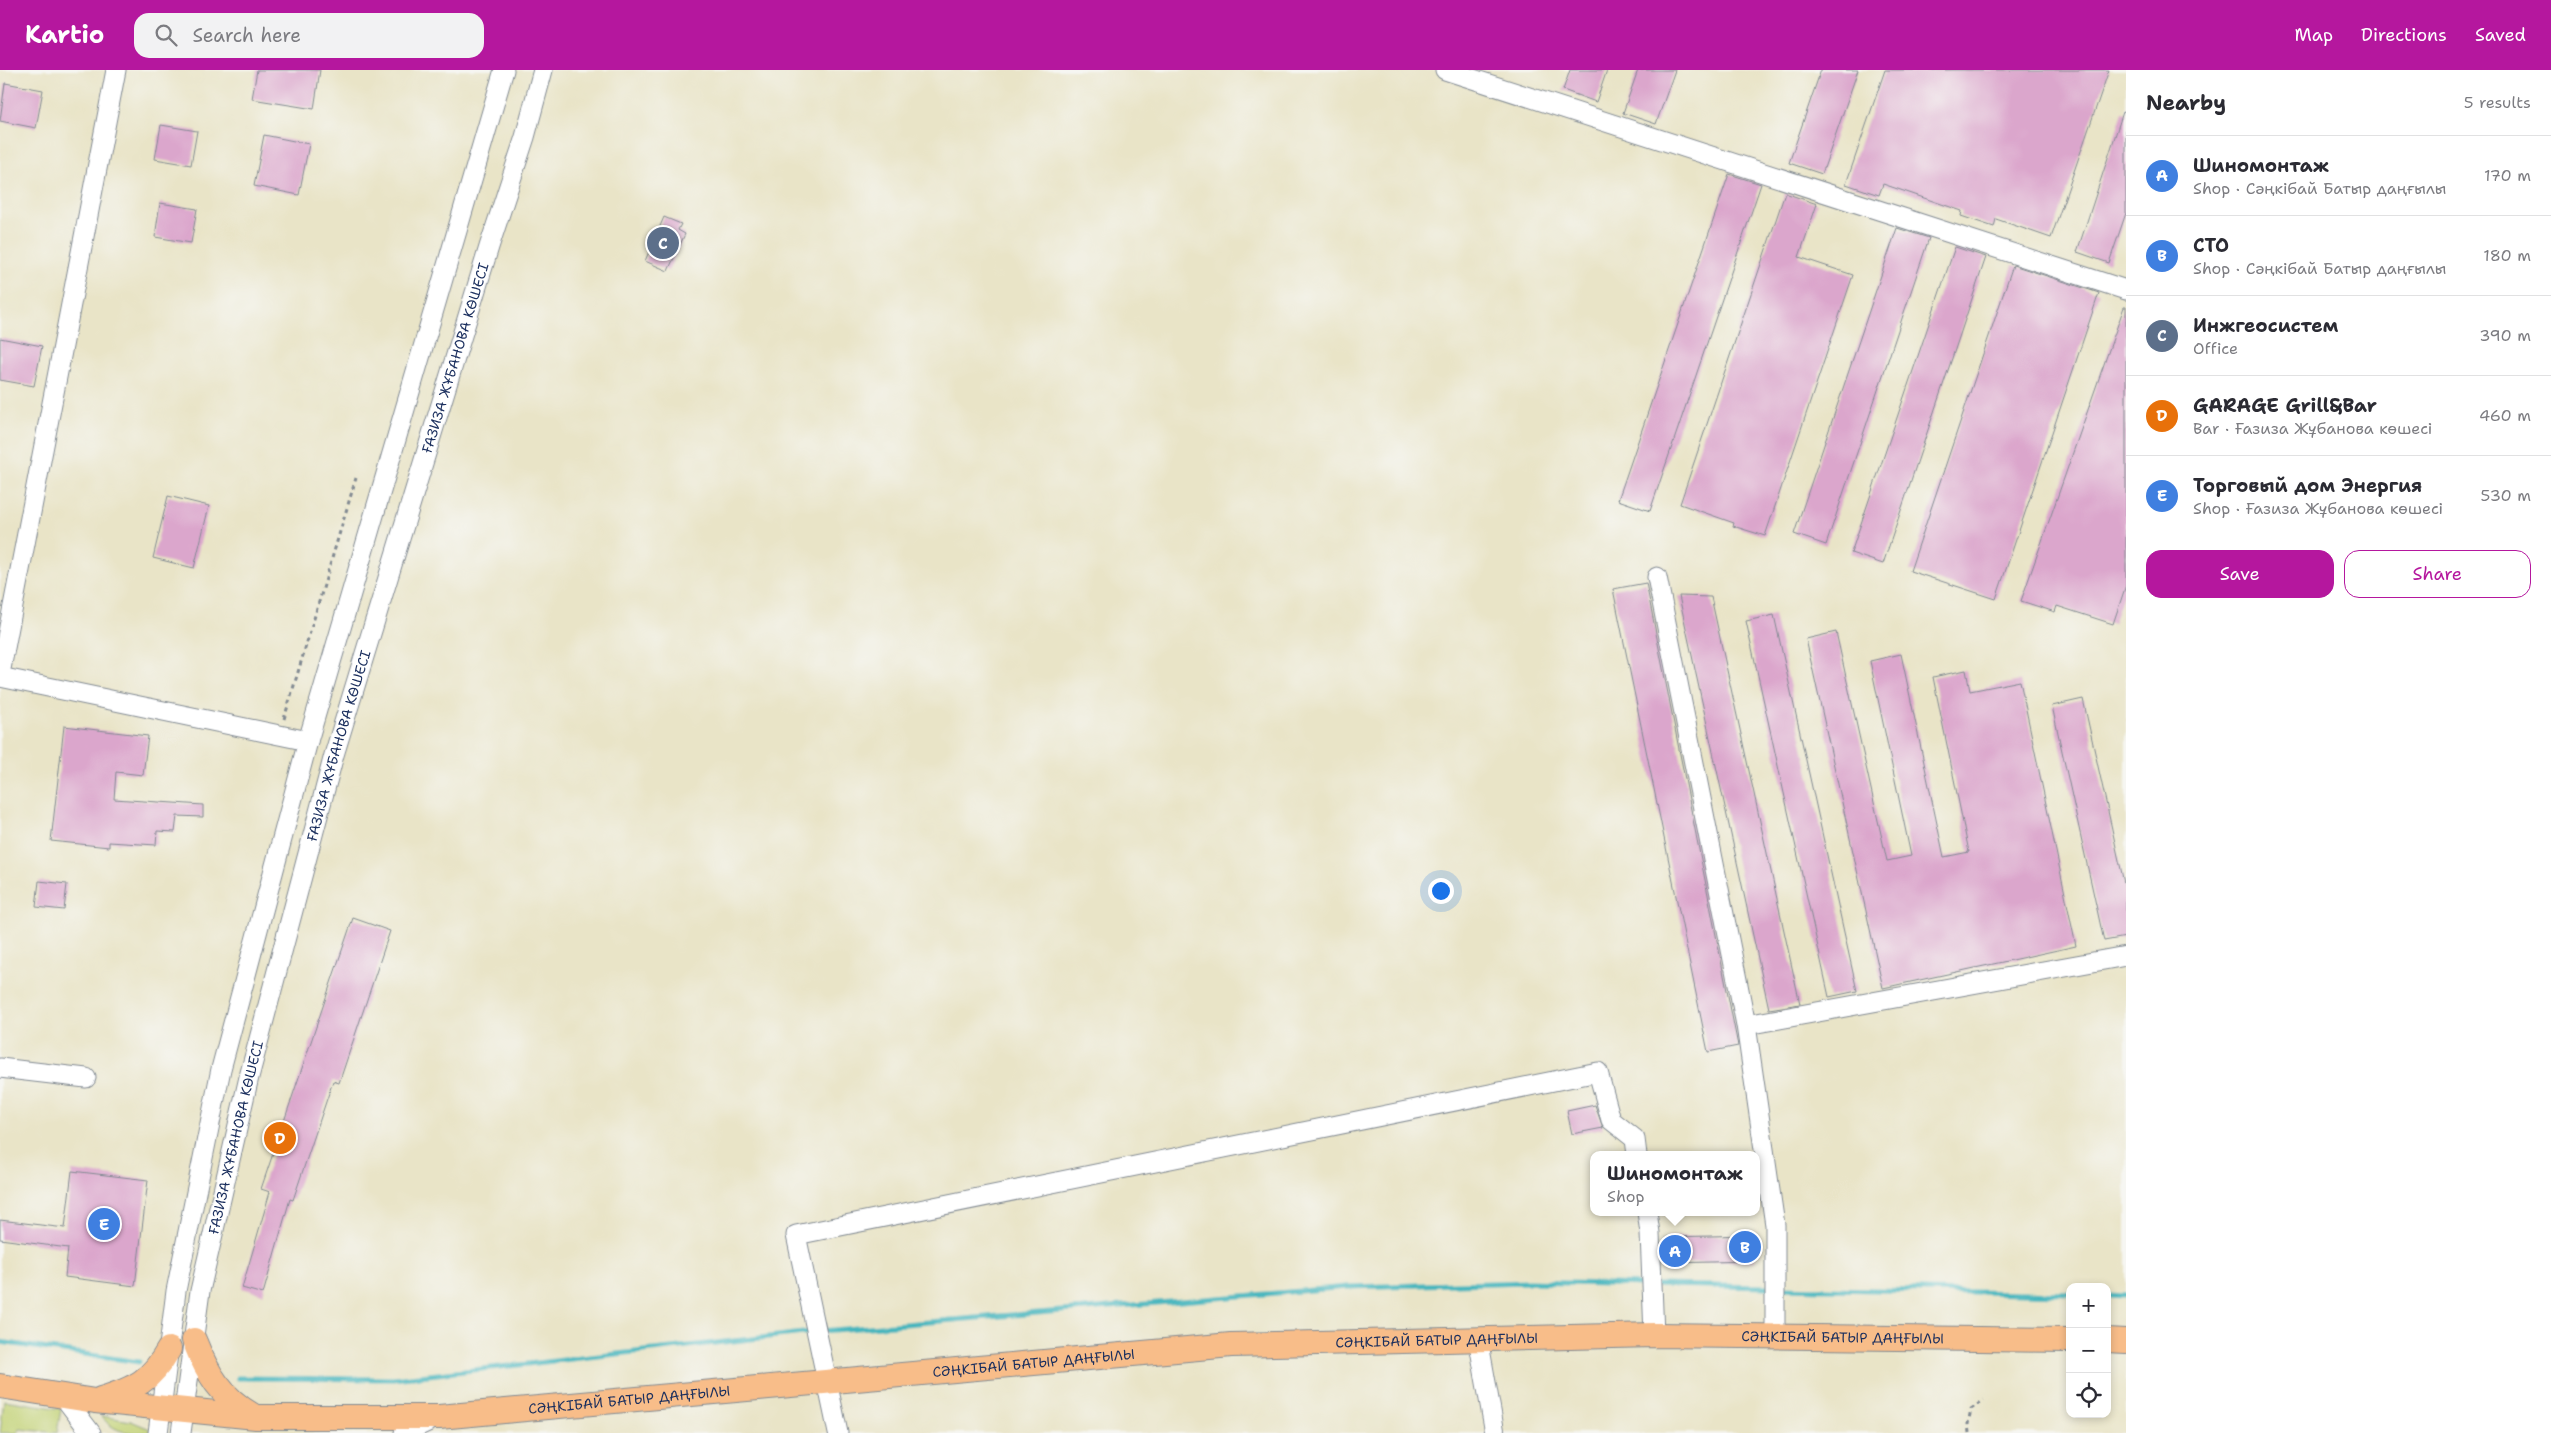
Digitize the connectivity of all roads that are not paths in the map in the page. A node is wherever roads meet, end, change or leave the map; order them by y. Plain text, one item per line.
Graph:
1 (116, 70) edge
2 (504, 70) edge
3 (543, 70) edge
4 (1445, 70) edge
5 (2126, 290) edge
6 (1657, 577) dead end
7 (0, 676) edge
8 (308, 741) junction
9 (2126, 956) edge
10 (1746, 1025) junction
11 (0, 1068) edge
12 (221, 1069) junction
13 (86, 1078) dead end
14 (249, 1078) junction
15 (1636, 1151) edge
16 (1647, 1216) edge
17 (1654, 1335) junction
18 (1776, 1335) junction
19 (1478, 1338) junction
20 (194, 1340) junction
21 (2066, 1340) edge
22 (2111, 1340) edge
23 (2126, 1341) edge
24 (169, 1349) junction
25 (828, 1382) junction
26 (0, 1386) edge
27 (63, 1396) junction
28 (95, 1401) junction
29 (174, 1409) junction
30 (256, 1417) junction
31 (439, 1417) junction
32 (412, 1431) edge
33 (91, 1433) edge
34 (158, 1433) edge
35 (181, 1433) edge
36 (838, 1433) edge
37 (1495, 1433) edge

1 - 7 street
2 - 8 street, ҒАЗИЗА ЖҰБАНОВА КӨШЕСІ
3 - 14 street, ҒАЗИЗА ЖҰБАНОВА КӨШЕСІ
4 - 5 street
6 - 10 street
7 - 8 street
8 - 12 street, ҒАЗИЗА ЖҰБАНОВА КӨШЕСІ
9 - 10 street
10 - 18 street
11 - 13 street
12 - 14 street
12 - 24 street, ҒАЗИЗА ЖҰБАНОВА КӨШЕСІ
14 - 20 street, ҒАЗИЗА ЖҰБАНОВА КӨШЕСІ
15 - 25 street
16 - 17 street
17 - 18 main road, СӘҢКІБАЙ БАТЫР ДАҢҒЫЛЫ
17 - 19 main road, СӘҢКІБАЙ БАТЫР ДАҢҒЫЛЫ
18 - 21 main road, СӘҢКІБАЙ БАТЫР ДАҢҒЫЛЫ
19 - 25 main road, СӘҢКІБАЙ БАТЫР ДАҢҒЫЛЫ
19 - 37 street
20 - 29 street, ҒАЗИЗА ЖҰБАНОВА КӨШЕСІ
20 - 30 main road
22 - 23 main road
24 - 28 main road
24 - 29 street, ҒАЗИЗА ЖҰБАНОВА КӨШЕСІ
25 - 31 main road, СӘҢКІБАЙ БАТЫР ДАҢҒЫЛЫ
25 - 36 street
26 - 27 main road, СӘҢКІБАЙ БАТЫР ДАҢҒЫЛЫ
27 - 28 main road, СӘҢКІБАЙ БАТЫР ДАҢҒЫЛЫ
27 - 33 street
28 - 29 main road, СӘҢКІБАЙ БАТЫР ДАҢҒЫЛЫ
29 - 30 main road, СӘҢКІБАЙ БАТЫР ДАҢҒЫЛЫ
29 - 34 street, ҒАЗИЗА ЖҰБАНОВА КӨШЕСІ
29 - 35 street, ҒАЗИЗА ЖҰБАНОВА КӨШЕСІ
30 - 31 main road, СӘҢКІБАЙ БАТЫР ДАҢҒЫЛЫ
31 - 32 street

